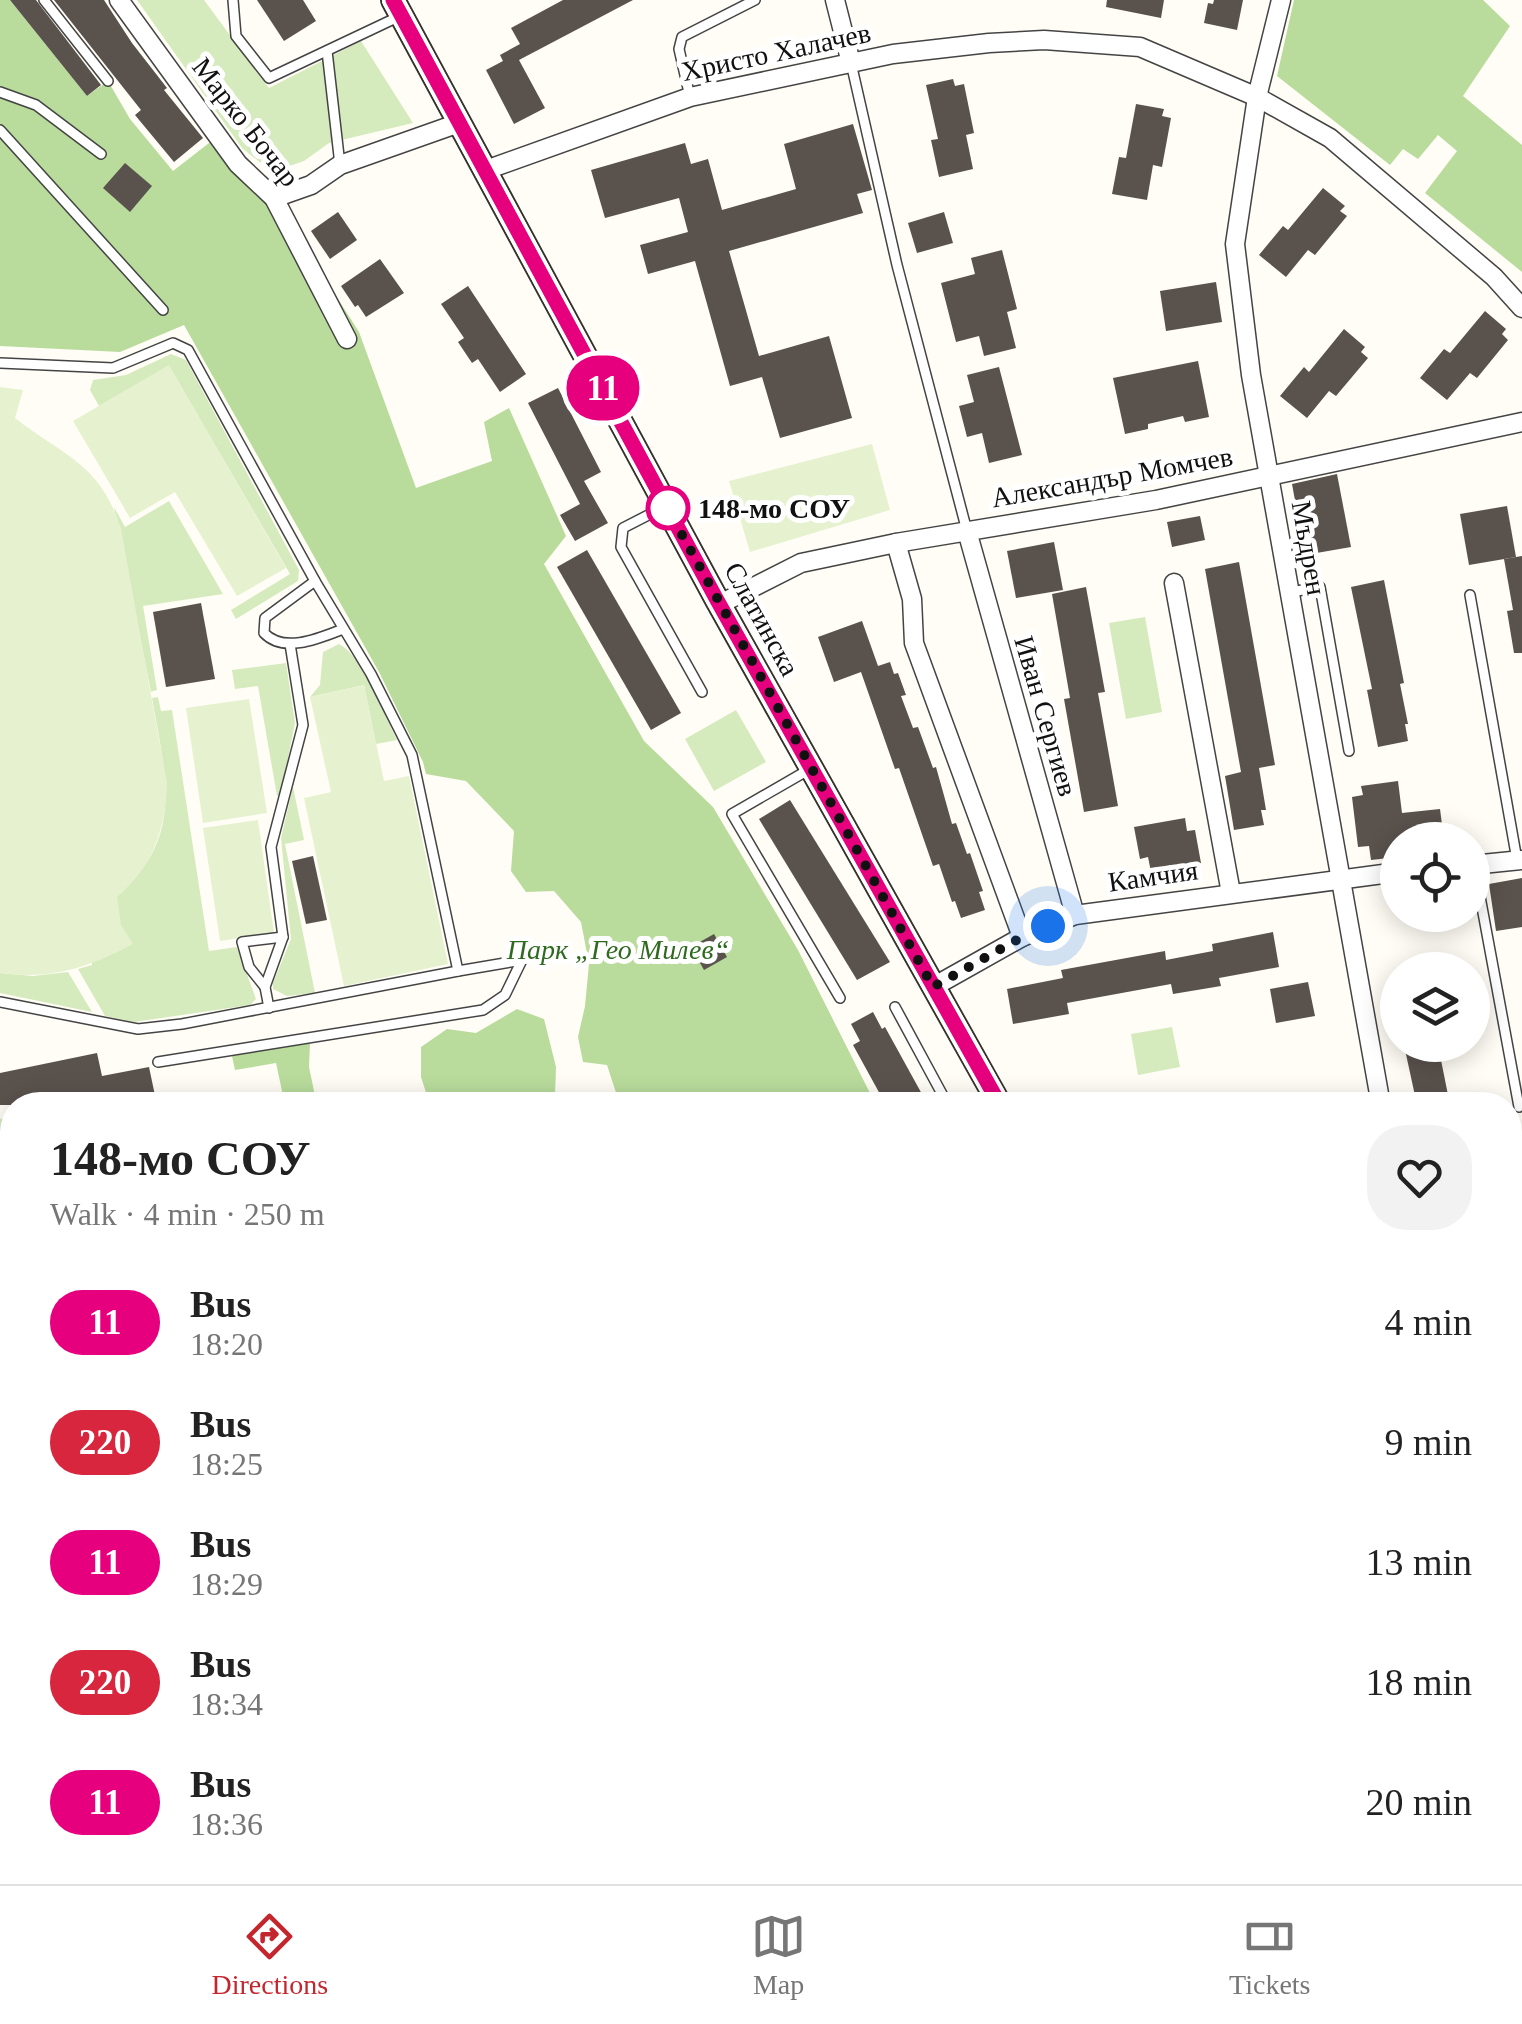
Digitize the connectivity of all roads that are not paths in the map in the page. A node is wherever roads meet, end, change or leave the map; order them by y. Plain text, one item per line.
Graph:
1 (44, 0) edge
2 (119, 0) edge
3 (234, 0) edge
4 (755, 0) edge
5 (835, 0) edge
6 (1280, 0) edge
7 (397, 8) edge
8 (328, 51) junction
9 (851, 63) junction
10 (108, 81) dead end
11 (0, 92) edge
12 (690, 97) junction
13 (1257, 97) junction
14 (460, 122) junction
15 (0, 130) edge
16 (101, 154) dead end
17 (340, 164) junction
18 (486, 170) junction
19 (274, 198) junction
20 (1522, 308) edge
21 (163, 310) dead end
22 (347, 338) dead end
23 (0, 363) edge
24 (1522, 422) edge
25 (1269, 476) junction
26 (666, 506) junction
27 (967, 532) junction
28 (896, 543) junction
29 (315, 581) junction
30 (1174, 583) dead end
31 (1290, 592) junction
32 (1470, 595) dead end
33 (720, 604) junction
34 (343, 628) junction
35 (290, 644) junction
36 (702, 692) dead end
37 (1349, 751) dead end
38 (810, 768) junction
39 (1519, 860) edge
40 (1490, 863) edge
41 (1380, 874) edge
42 (1340, 878) junction
43 (1231, 893) junction
44 (1074, 915) junction
45 (1485, 932) edge
46 (283, 937) junction
47 (1022, 937) junction
48 (458, 971) junction
49 (265, 987) junction
50 (933, 987) junction
51 (840, 998) dead end
52 (0, 1002) edge
53 (895, 1007) dead end
54 (270, 1008) junction
55 (158, 1062) dead end
56 (941, 1092) edge
57 (993, 1092) edge
58 (1379, 1092) edge
59 (1515, 1092) edge

1 - 10 lane
2 - 19 street, Марко Бочар
3 - 8 lane
4 - 12 lane
5 - 9 street
6 - 13 street, Мъдрен
7 - 8 lane
7 - 14 street, Слатинска
8 - 17 lane
9 - 12 street, Христо Халачев
9 - 13 street, Христо Халачев
9 - 27 lane
11 - 16 lane
12 - 18 street, Христо Халачев
13 - 20 street, Христо Халачев
13 - 25 street, Мъдрен
14 - 17 street
14 - 18 street, Слатинска
15 - 21 lane
17 - 19 street
18 - 26 street, Слатинска
19 - 22 street, Марко Бочар
23 - 29 lane
24 - 25 street, Александър Момчев
25 - 27 street, Александър Момчев
25 - 31 street, Мъдрен
26 - 33 street, Слатинска
26 - 36 lane
27 - 28 street, Александър Момчев
27 - 44 street, Иван Сергиев
28 - 33 street, Александър Момчев
28 - 47 street
29 - 34 lane
29 - 35 lane
30 - 43 street
31 - 37 lane
31 - 42 street, Мъдрен
32 - 39 lane
33 - 38 street, Слатинска
34 - 35 lane
34 - 48 lane
35 - 46 lane
38 - 50 street, Слатинска
38 - 51 lane
39 - 40 street
41 - 42 street, Камчия
42 - 43 street, Камчия
42 - 58 street, Мъдрен
43 - 44 street, Камчия
44 - 47 street, Камчия
45 - 59 lane
46 - 49 lane
46 - 49 lane
47 - 50 street, Камчия
48 - 54 lane
48 - 55 lane
49 - 54 lane
50 - 57 street, Слатинска
52 - 54 lane
53 - 56 lane

